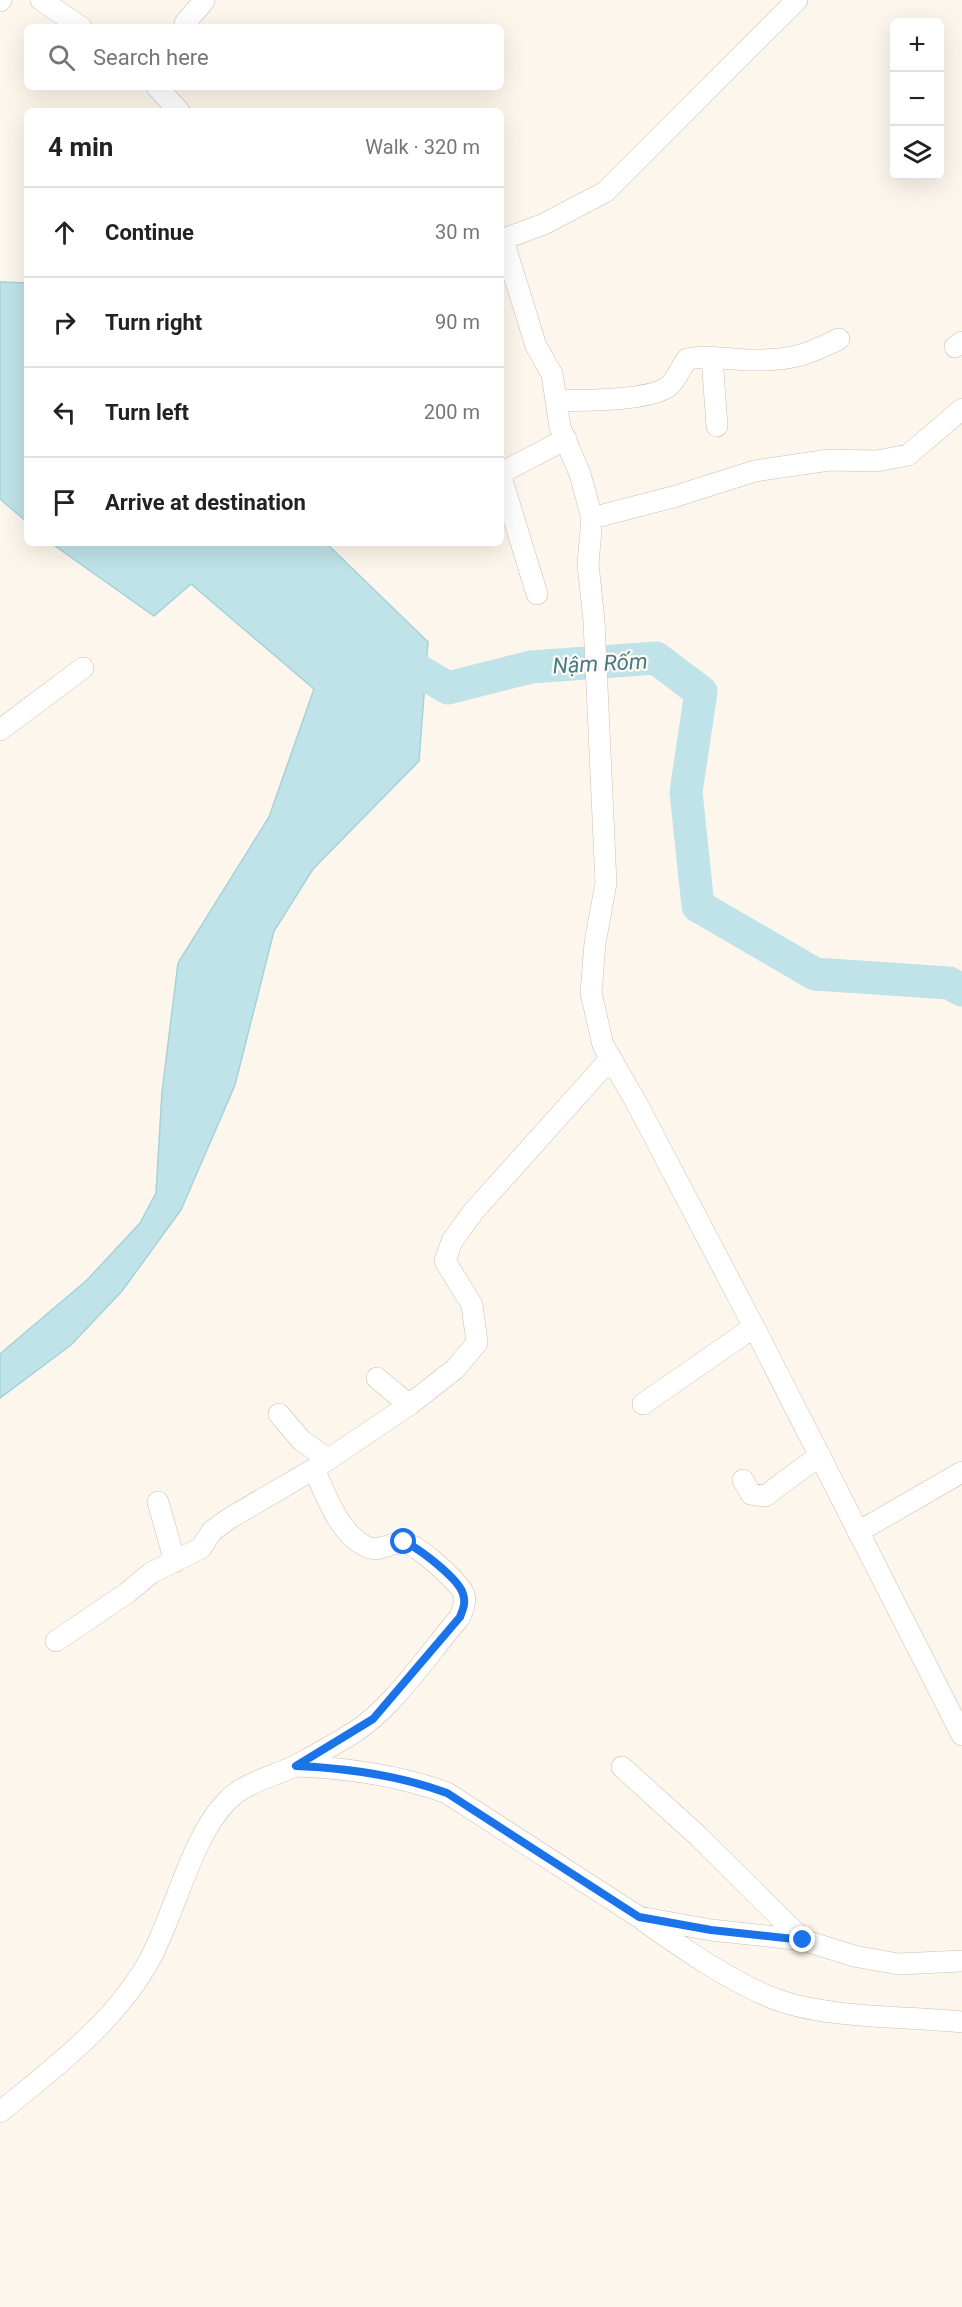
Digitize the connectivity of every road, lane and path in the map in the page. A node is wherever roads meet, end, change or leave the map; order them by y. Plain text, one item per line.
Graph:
1 (41, 0) edge
2 (797, 0) edge
3 (204, 1) edge
4 (77, 24) edge
5 (185, 24) edge
6 (161, 90) edge
7 (178, 102) edge
8 (504, 239) edge
9 (504, 246) edge
10 (840, 339) dead end
11 (712, 357) junction
12 (556, 400) junction
13 (962, 409) edge
14 (717, 426) dead end
15 (566, 439) junction
16 (504, 473) edge
17 (504, 485) edge
18 (592, 519) junction
19 (537, 594) dead end
20 (83, 668) dead end
21 (0, 730) edge
22 (611, 1058) junction
23 (754, 1327) junction
24 (377, 1378) dead end
25 (643, 1404) dead end
26 (409, 1405) junction
27 (279, 1414) dead end
28 (820, 1455) junction
29 (321, 1464) junction
30 (962, 1472) edge
31 (743, 1480) dead end
32 (158, 1502) dead end
33 (858, 1532) junction
34 (175, 1562) junction
35 (56, 1641) dead end
36 (962, 1735) edge
37 (296, 1766) junction
38 (622, 1767) dead end
39 (639, 1917) junction
40 (803, 1940) junction
41 (962, 1960) edge
42 (962, 2022) edge
43 (0, 2112) edge

1 - 4 street
2 - 8 street
3 - 5 street
6 - 7 street
9 - 12 street
10 - 11 street
11 - 12 street
11 - 14 street
12 - 15 street
13 - 18 street
15 - 16 street
15 - 18 street
17 - 19 street
18 - 22 street
20 - 21 street
22 - 23 street
22 - 26 street
23 - 25 street
23 - 28 street
24 - 26 street
26 - 29 street
27 - 29 street
28 - 31 street
28 - 33 street
29 - 34 street
29 - 37 street
30 - 33 street
32 - 34 street
33 - 36 street
34 - 35 street
37 - 39 street
37 - 43 street
38 - 40 street
39 - 40 street
39 - 42 street
40 - 41 street

